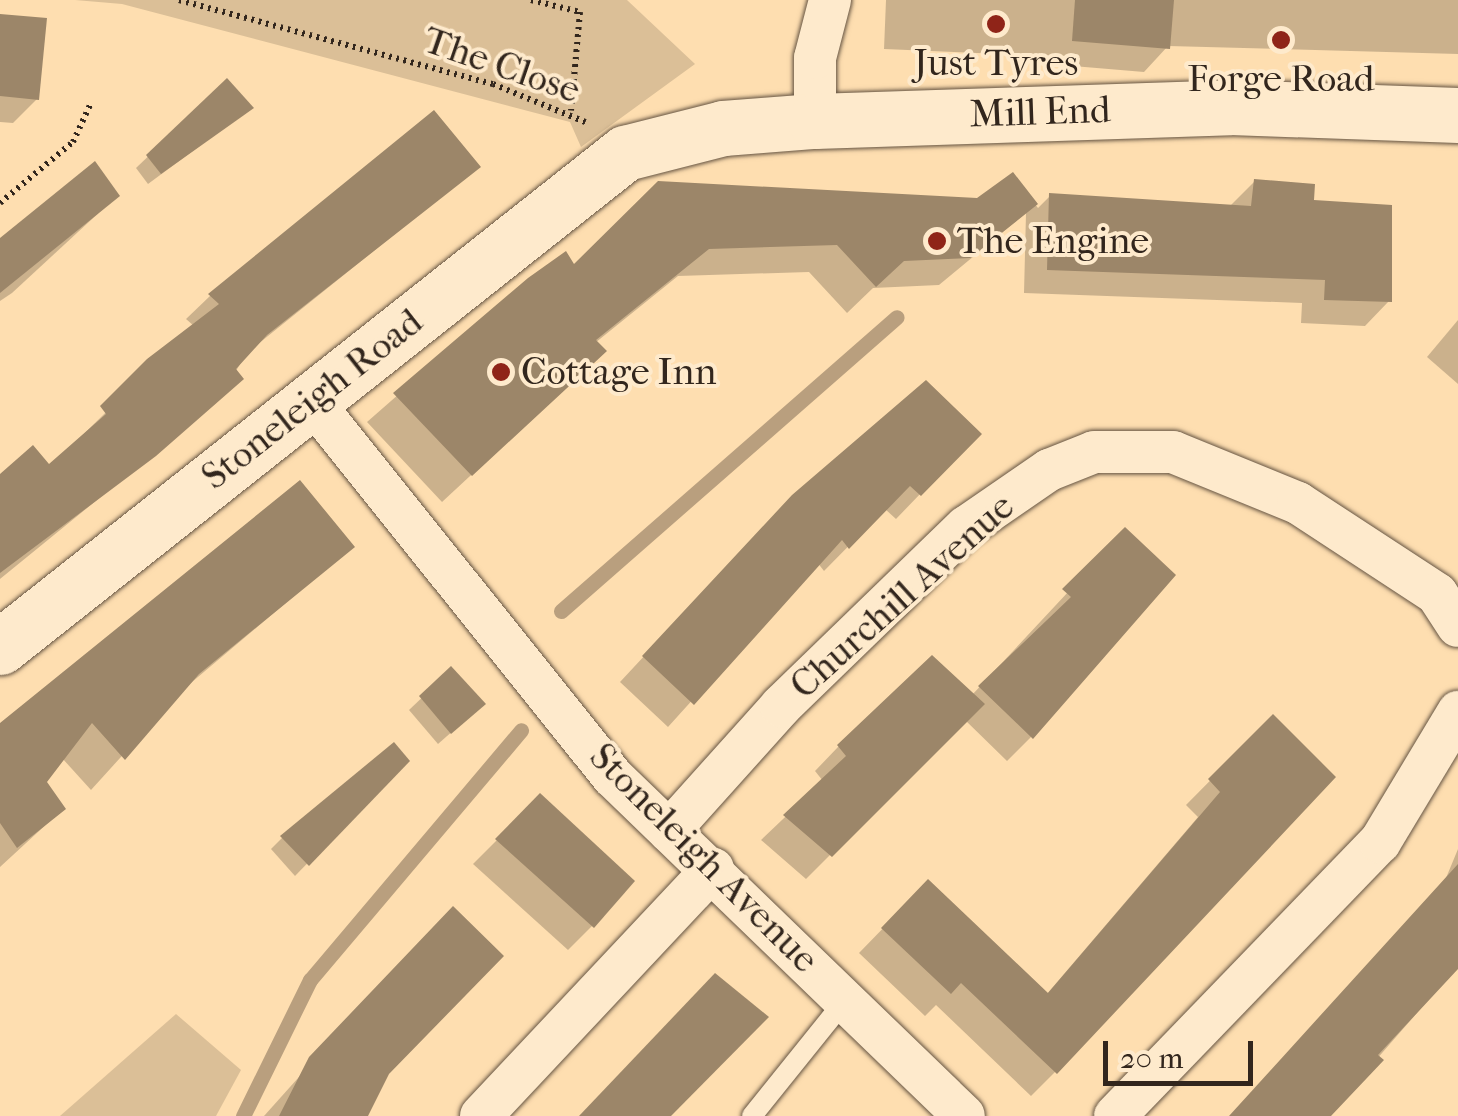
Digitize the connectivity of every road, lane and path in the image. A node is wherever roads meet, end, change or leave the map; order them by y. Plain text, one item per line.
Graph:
1 (179, 0) edge
2 (531, 0) edge
3 (830, 0) edge
4 (90, 105) dead end
5 (571, 111) junction
6 (1458, 115) edge
7 (815, 121) junction
8 (625, 153) junction
9 (0, 202) edge
10 (310, 399) junction
11 (1458, 626) edge
12 (0, 647) edge
13 (1458, 712) edge
14 (669, 831) junction
15 (713, 869) junction
16 (847, 998) junction
17 (481, 1116) edge
18 (752, 1116) edge
19 (964, 1116) edge
20 (1116, 1116) edge

1 - 5 path, The Close
2 - 5 path
3 - 7 street
4 - 9 path
5 - 8 path, The Close
6 - 7 street, Mill End
7 - 8 street, Mill End
8 - 10 street, Stoneleigh Road
10 - 12 street, Stoneleigh Road
10 - 14 street, Stoneleigh Avenue
11 - 14 street, Churchill Avenue
13 - 20 street
14 - 15 street, Stoneleigh Avenue
15 - 16 street, Stoneleigh Avenue
15 - 17 street
16 - 18 lane
16 - 19 street, Stoneleigh Avenue

